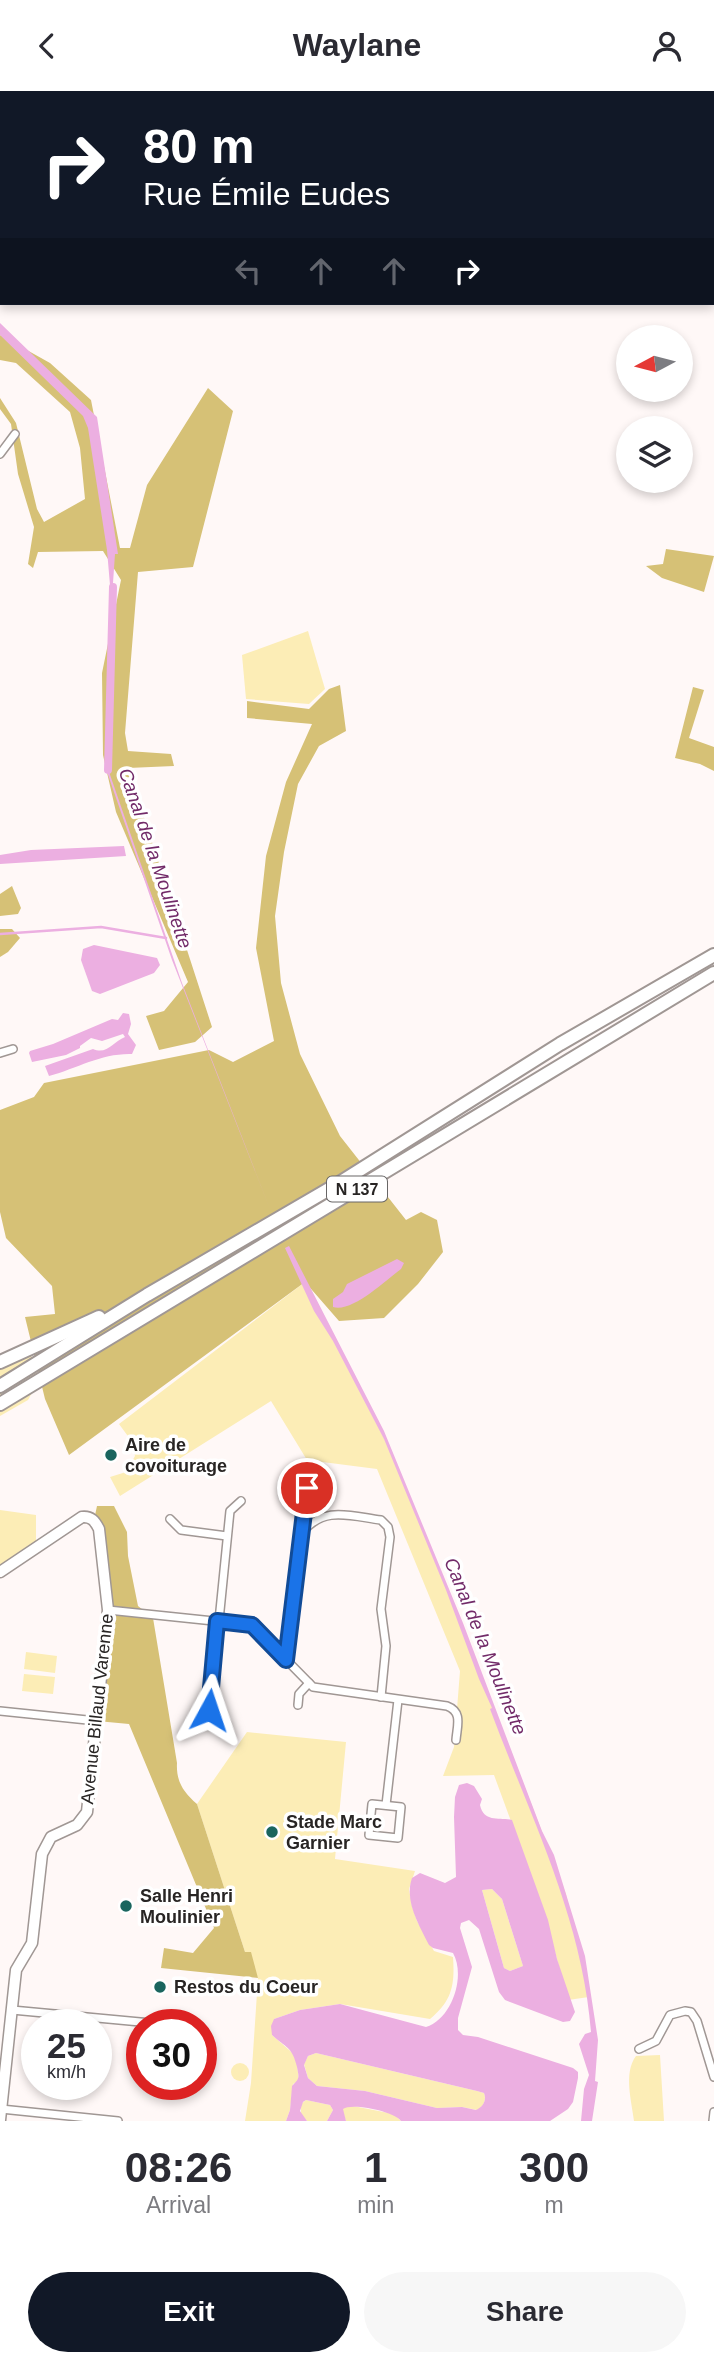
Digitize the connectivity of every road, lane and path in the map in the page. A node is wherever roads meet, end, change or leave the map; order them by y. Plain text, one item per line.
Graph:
1 (15, 434) dead end
2 (0, 454) edge
3 (714, 955) edge
4 (714, 973) edge
5 (13, 1049) dead end
6 (0, 1053) edge
7 (147, 1295) junction
8 (0, 1362) edge
9 (0, 1387) edge
10 (0, 1404) edge
11 (309, 1465) dead end
12 (242, 1501) dead end
13 (170, 1519) dead end
14 (302, 1534) junction
15 (227, 1536) junction
16 (0, 1572) edge
17 (108, 1610) junction
18 (217, 1621) junction
19 (286, 1660) junction
20 (309, 1683) junction
21 (381, 1697) junction
22 (398, 1700) junction
23 (298, 1705) dead end
24 (209, 1710) dead end
25 (0, 1711) edge
26 (97, 1721) junction
27 (456, 1740) dead end
28 (386, 1805) junction
29 (12, 2010) junction
30 (126, 2021) edge
31 (639, 2049) dead end
32 (3, 2057) edge
33 (714, 2077) edge
34 (1, 2109) edge
35 (714, 2112) edge
36 (0, 2120) edge
37 (118, 2121) edge
38 (713, 2121) edge

1 - 2 street
3 - 7 highway, N 137
4 - 10 highway, N 137
5 - 6 street
7 - 8 highway, N 137
7 - 9 highway, N 137
11 - 14 street
12 - 15 street
13 - 15 street
14 - 19 street
14 - 21 street
15 - 18 street
16 - 17 street, Avenue Billaud Varenne
17 - 18 street
17 - 26 street, Avenue Billaud Varenne
18 - 19 street
18 - 24 street
19 - 20 street
20 - 21 street
20 - 23 street
21 - 22 street
22 - 27 street
22 - 28 street
25 - 26 street
26 - 29 street, Avenue Billaud Varenne
28 - 28 street
29 - 30 street
29 - 32 street, Avenue Billaud Varenne
31 - 33 street
32 - 34 street, Avenue Billaud Varenne
34 - 36 street, Avenue Billaud Varenne
34 - 37 street
35 - 38 street

